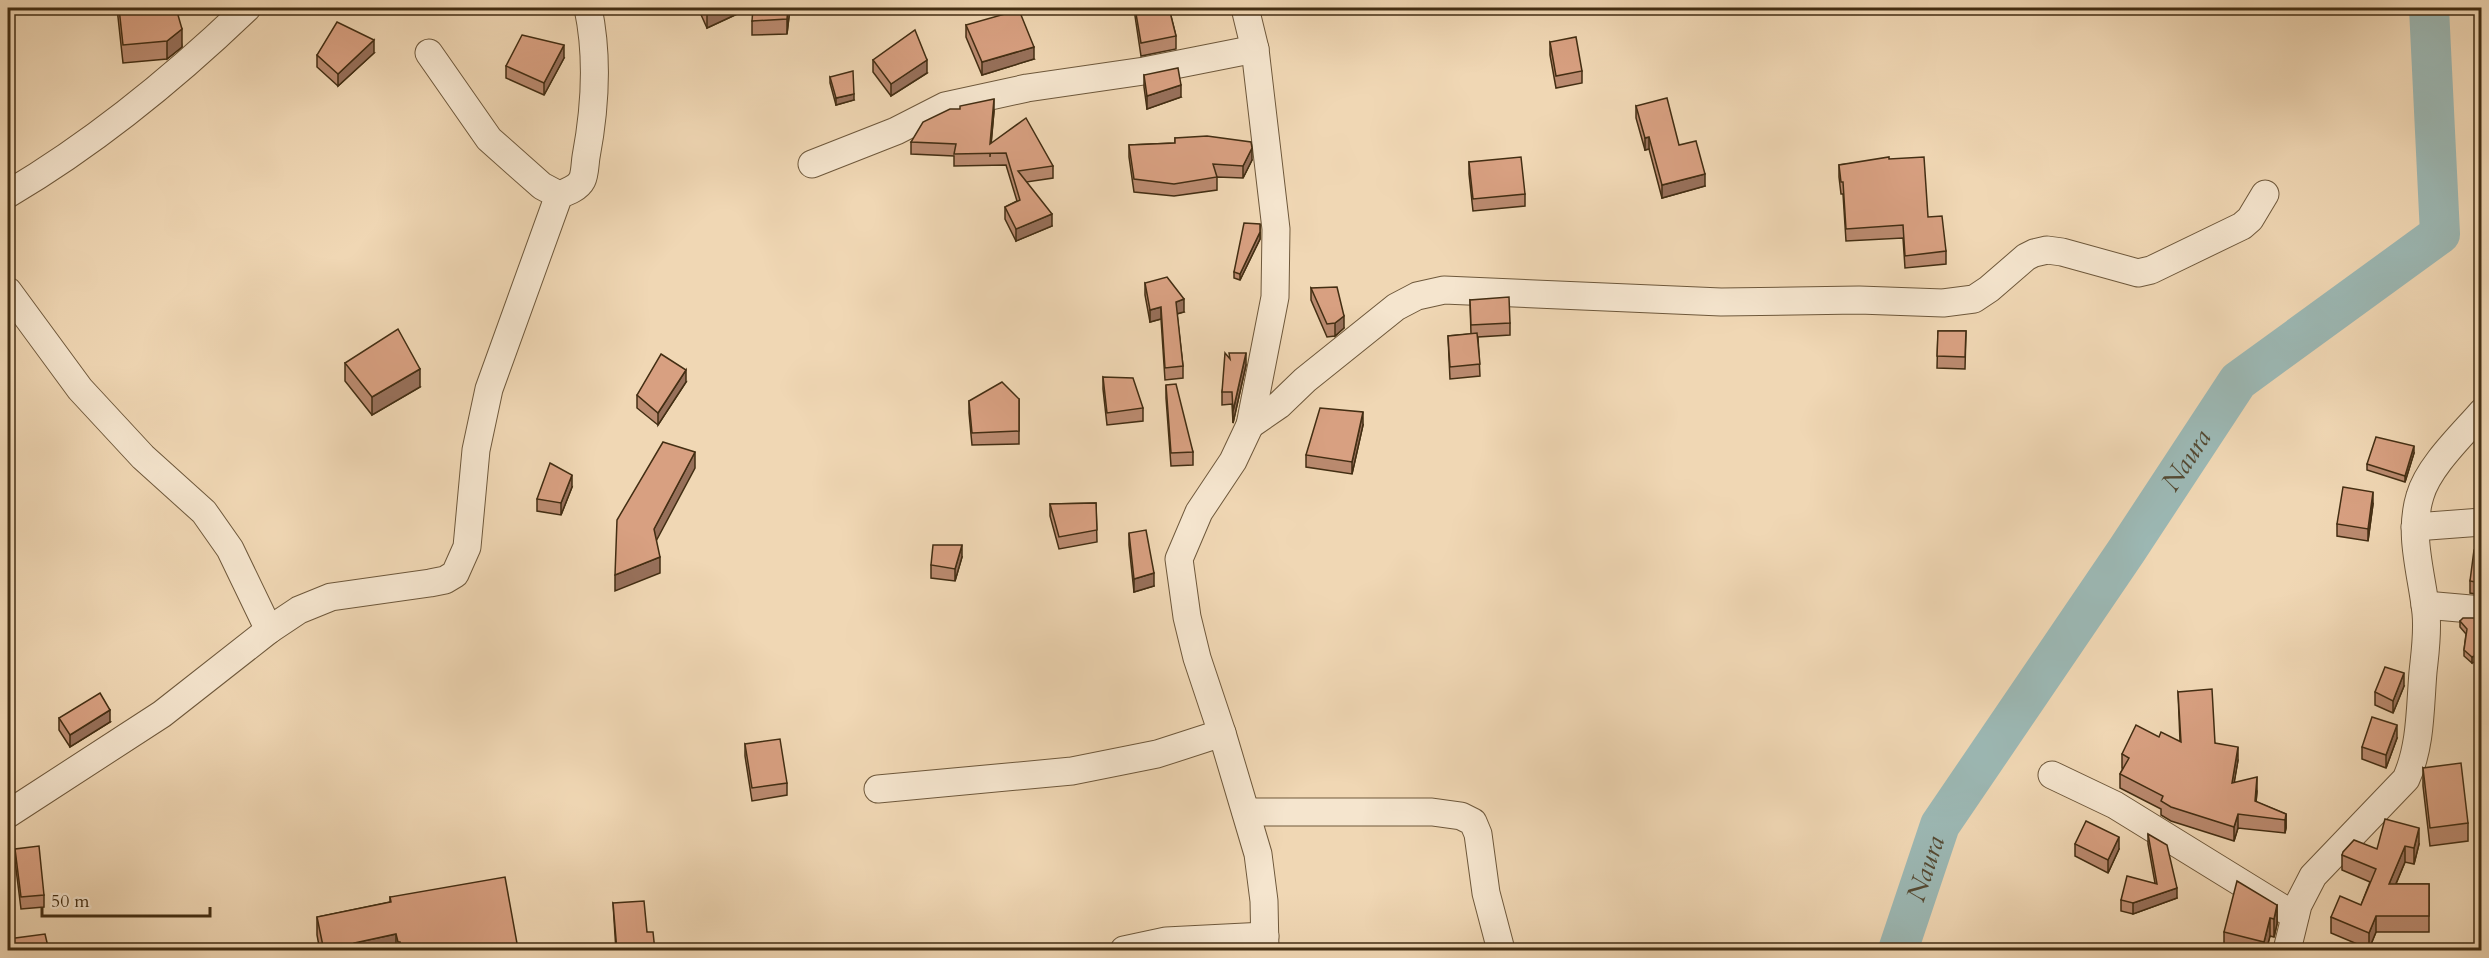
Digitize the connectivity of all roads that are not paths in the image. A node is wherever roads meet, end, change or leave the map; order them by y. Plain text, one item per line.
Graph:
1 (247, 8) edge
2 (588, 8) edge
3 (1245, 8) edge
4 (1255, 49) junction
5 (429, 53) dead end
6 (812, 164) dead end
7 (8, 194) edge
8 (2265, 194) dead end
9 (559, 195) junction
10 (8, 291) edge
11 (2481, 412) edge
12 (1251, 425) junction
13 (2481, 522) edge
14 (2415, 527) junction
15 (2425, 605) junction
16 (2481, 610) edge
17 (269, 630) junction
18 (1222, 733) junction
19 (2052, 775) dead end
20 (878, 789) dead end
21 (1246, 812) junction
22 (8, 814) edge
23 (2295, 916) junction
24 (1265, 944) edge
25 (1124, 951) edge
26 (1501, 951) edge
27 (2287, 951) edge

1 - 7 street
2 - 9 street
3 - 4 street
4 - 6 street
4 - 12 street
5 - 9 street
8 - 12 street
9 - 17 street
10 - 17 street
11 - 14 street
12 - 18 street
13 - 14 street
14 - 15 street
15 - 16 street
15 - 23 street
17 - 22 street
18 - 20 street
18 - 21 street
19 - 23 street
21 - 24 street
21 - 26 street
23 - 27 street
24 - 25 street

